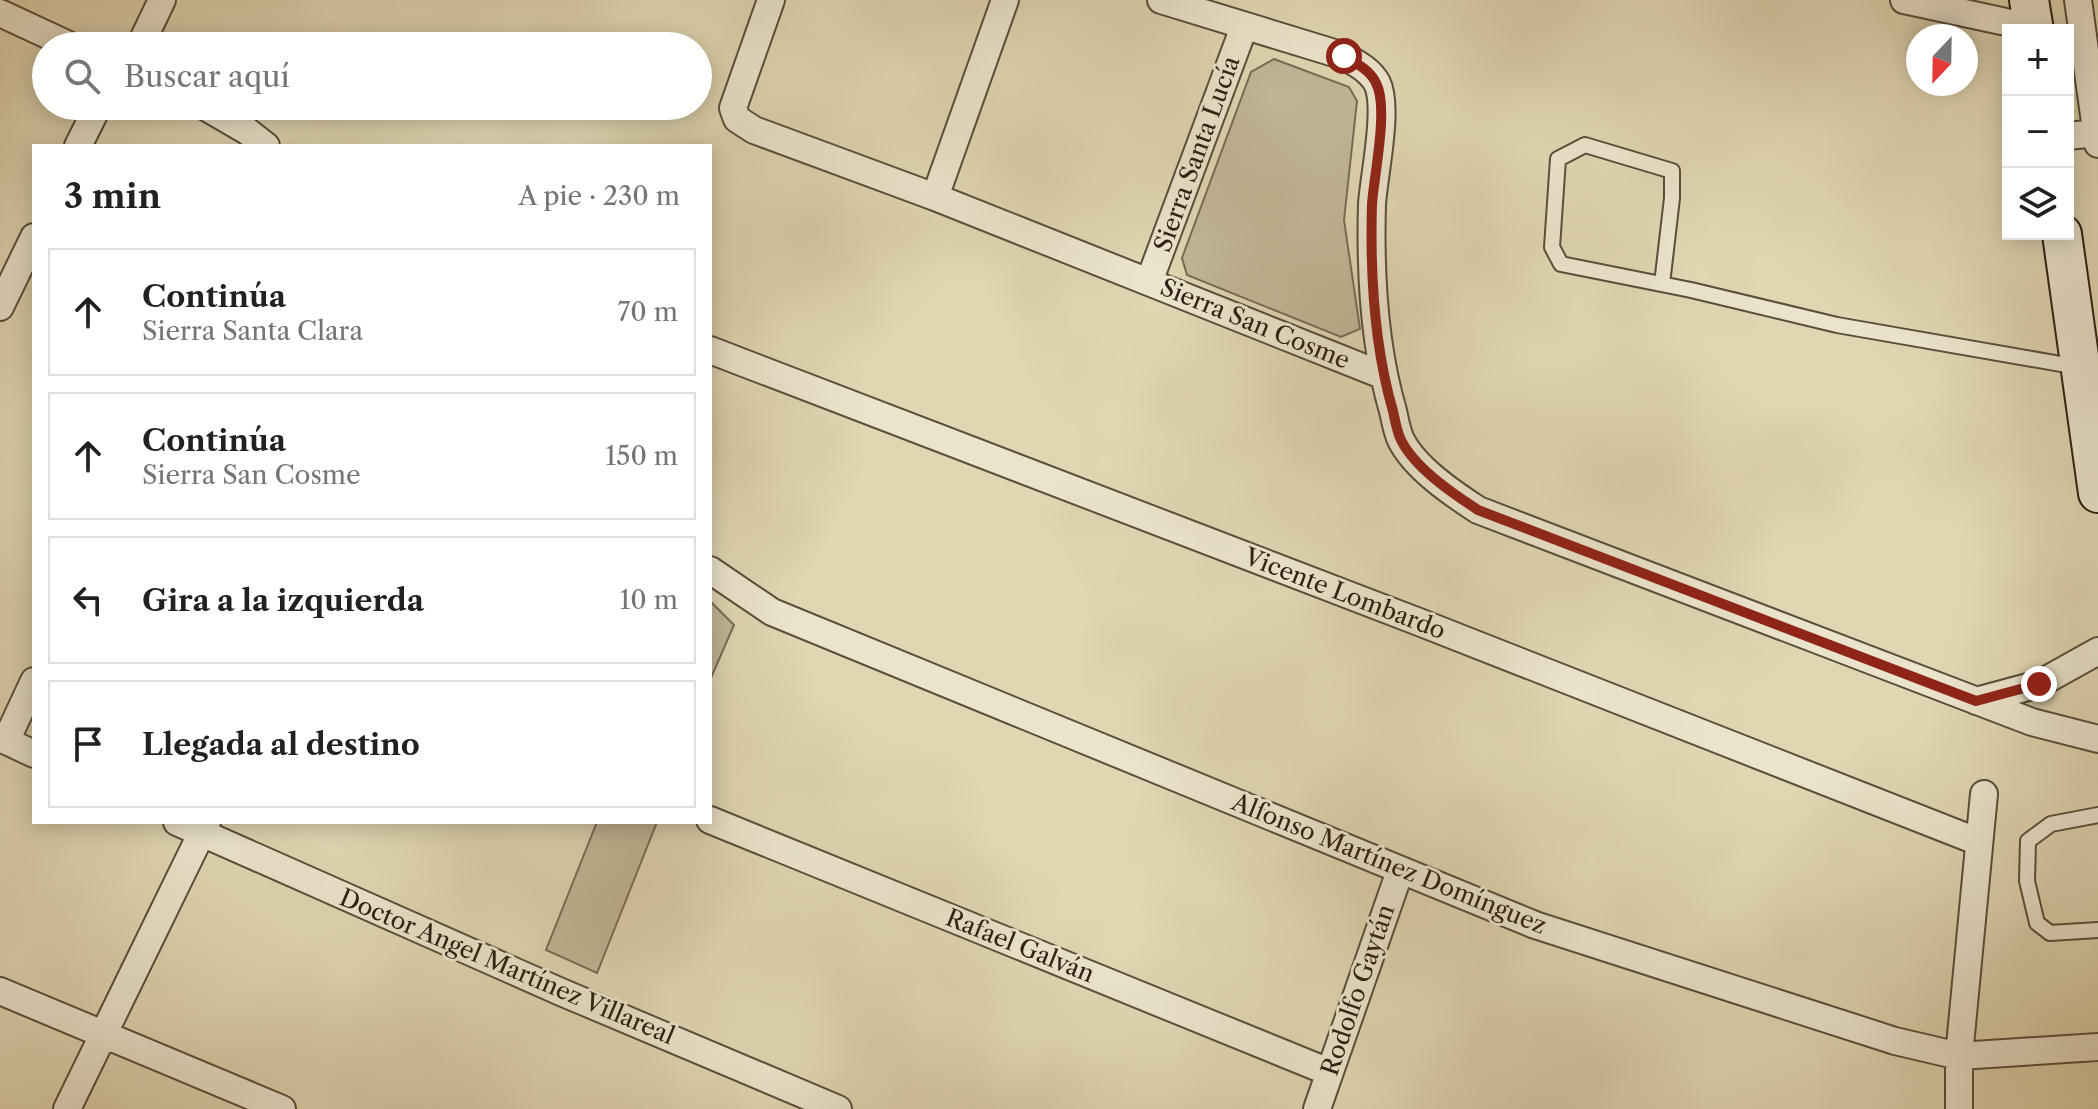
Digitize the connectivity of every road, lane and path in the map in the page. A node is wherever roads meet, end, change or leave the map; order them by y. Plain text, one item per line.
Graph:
1 (162, 0) edge
2 (771, 0) edge
3 (1005, 0) edge
4 (1161, 0) edge
5 (1904, 0) edge
6 (2078, 0) edge
7 (0, 13) edge
8 (2032, 19) edge
9 (1244, 27) junction
10 (41, 32) edge
11 (147, 32) edge
12 (91, 120) edge
13 (228, 120) edge
14 (2074, 137) edge
15 (2097, 139) edge
16 (79, 144) edge
17 (263, 144) edge
18 (935, 197) junction
19 (2063, 240) edge
20 (32, 241) edge
21 (1149, 282) junction
22 (1662, 284) junction
23 (0, 307) edge
24 (712, 351) edge
25 (2079, 367) junction
26 (1382, 375) junction
27 (2098, 493) edge
28 (712, 571) edge
29 (2098, 651) edge
30 (32, 685) edge
31 (1976, 701) junction
32 (2098, 739) edge
33 (3, 740) edge
34 (32, 753) edge
35 (1984, 794) dead end
36 (2098, 815) edge
37 (712, 821) edge
38 (205, 828) edge
39 (1979, 842) junction
40 (1400, 871) junction
41 (2098, 930) edge
42 (0, 991) edge
43 (103, 1034) junction
44 (2098, 1047) edge
45 (1959, 1056) junction
46 (1329, 1072) junction
47 (67, 1109) edge
48 (282, 1109) edge
49 (838, 1109) edge
50 (1317, 1109) edge
51 (1959, 1109) edge

1 - 11 street
2 - 18 street, Sierra San Cosme
3 - 18 street
4 - 9 street
5 - 8 street
6 - 15 street
7 - 10 street
9 - 21 street, Sierra Santa Lucía
9 - 26 street
12 - 16 street
13 - 17 street
14 - 15 street
18 - 21 street, Sierra San Cosme
19 - 25 main road
20 - 23 street
21 - 26 street, Sierra San Cosme
22 - 22 lane
22 - 25 lane
24 - 39 street, Vicente Lombardo
25 - 27 main road
26 - 31 street, Sierra San Cosme
28 - 40 street, Alfonso Martínez Domínguez
29 - 31 street
30 - 33 street
31 - 32 street, Sierra San Cosme
33 - 34 street
35 - 39 street
36 - 41 lane
37 - 46 street, Rafael Galván
38 - 43 street
38 - 49 street, Doctor Angel Martínez Villareal
39 - 45 street
40 - 45 street, Alfonso Martínez Domínguez
40 - 46 street, Rodolfo Gaytán
42 - 43 street
43 - 47 street
43 - 48 street
44 - 45 street, Alfonso Martínez Domínguez
45 - 51 street
46 - 50 street, Rodolfo Gaytán

